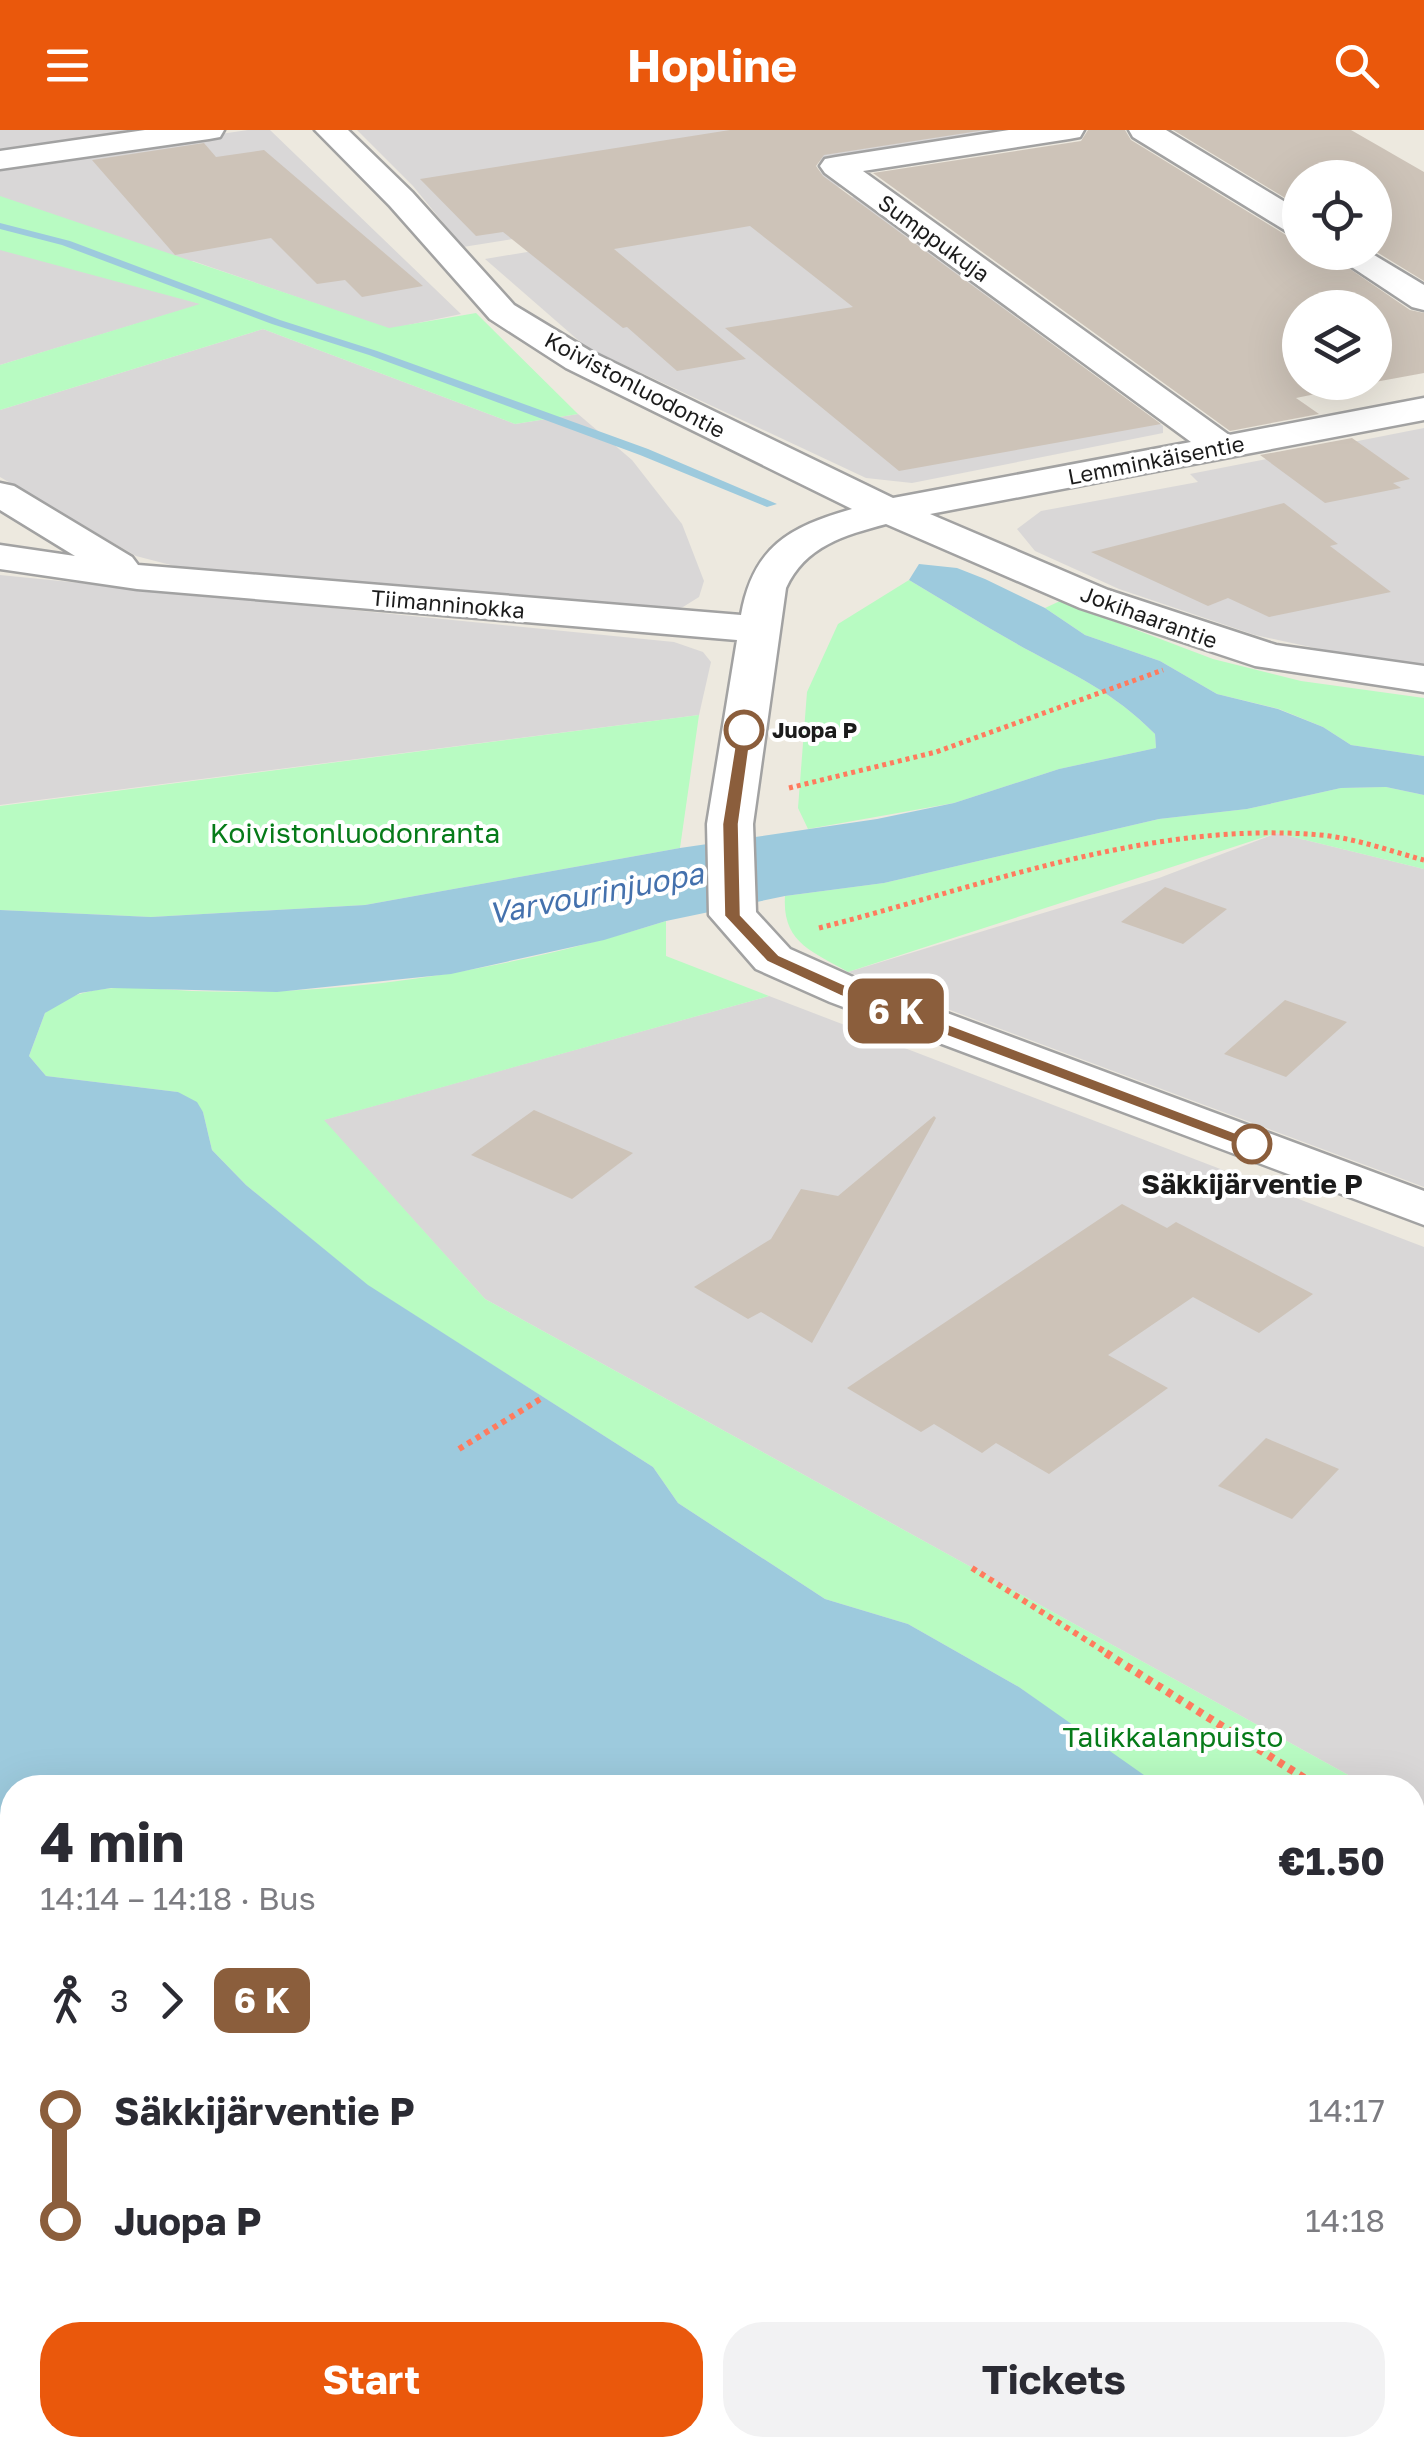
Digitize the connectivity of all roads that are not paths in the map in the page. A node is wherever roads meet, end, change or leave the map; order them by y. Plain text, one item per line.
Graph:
1 (208, 130) edge
2 (330, 130) edge
3 (1068, 130) edge
4 (1144, 130) edge
5 (0, 160) edge
6 (1282, 214) edge
7 (1375, 270) edge
8 (1424, 300) edge
9 (1424, 410) edge
10 (1223, 448) junction
11 (0, 494) edge
12 (888, 511) junction
13 (0, 557) edge
14 (138, 577) junction
15 (760, 628) junction
16 (1424, 678) edge
17 (1424, 1209) edge

1 - 5 street
2 - 12 street, Koivistonluodontie
3 - 10 street, Sumppukuja
4 - 6 street
7 - 8 street
9 - 10 street, Lemminkäisentie
10 - 12 street, Lemminkäisentie
11 - 14 street, Tiimanninokka
12 - 15 street, Lemminkäisentie
12 - 16 street, Jokihaarantie
13 - 14 street, Tiimanninokka
14 - 15 street, Tiimanninokka
15 - 17 street, Lemminkäisentie

